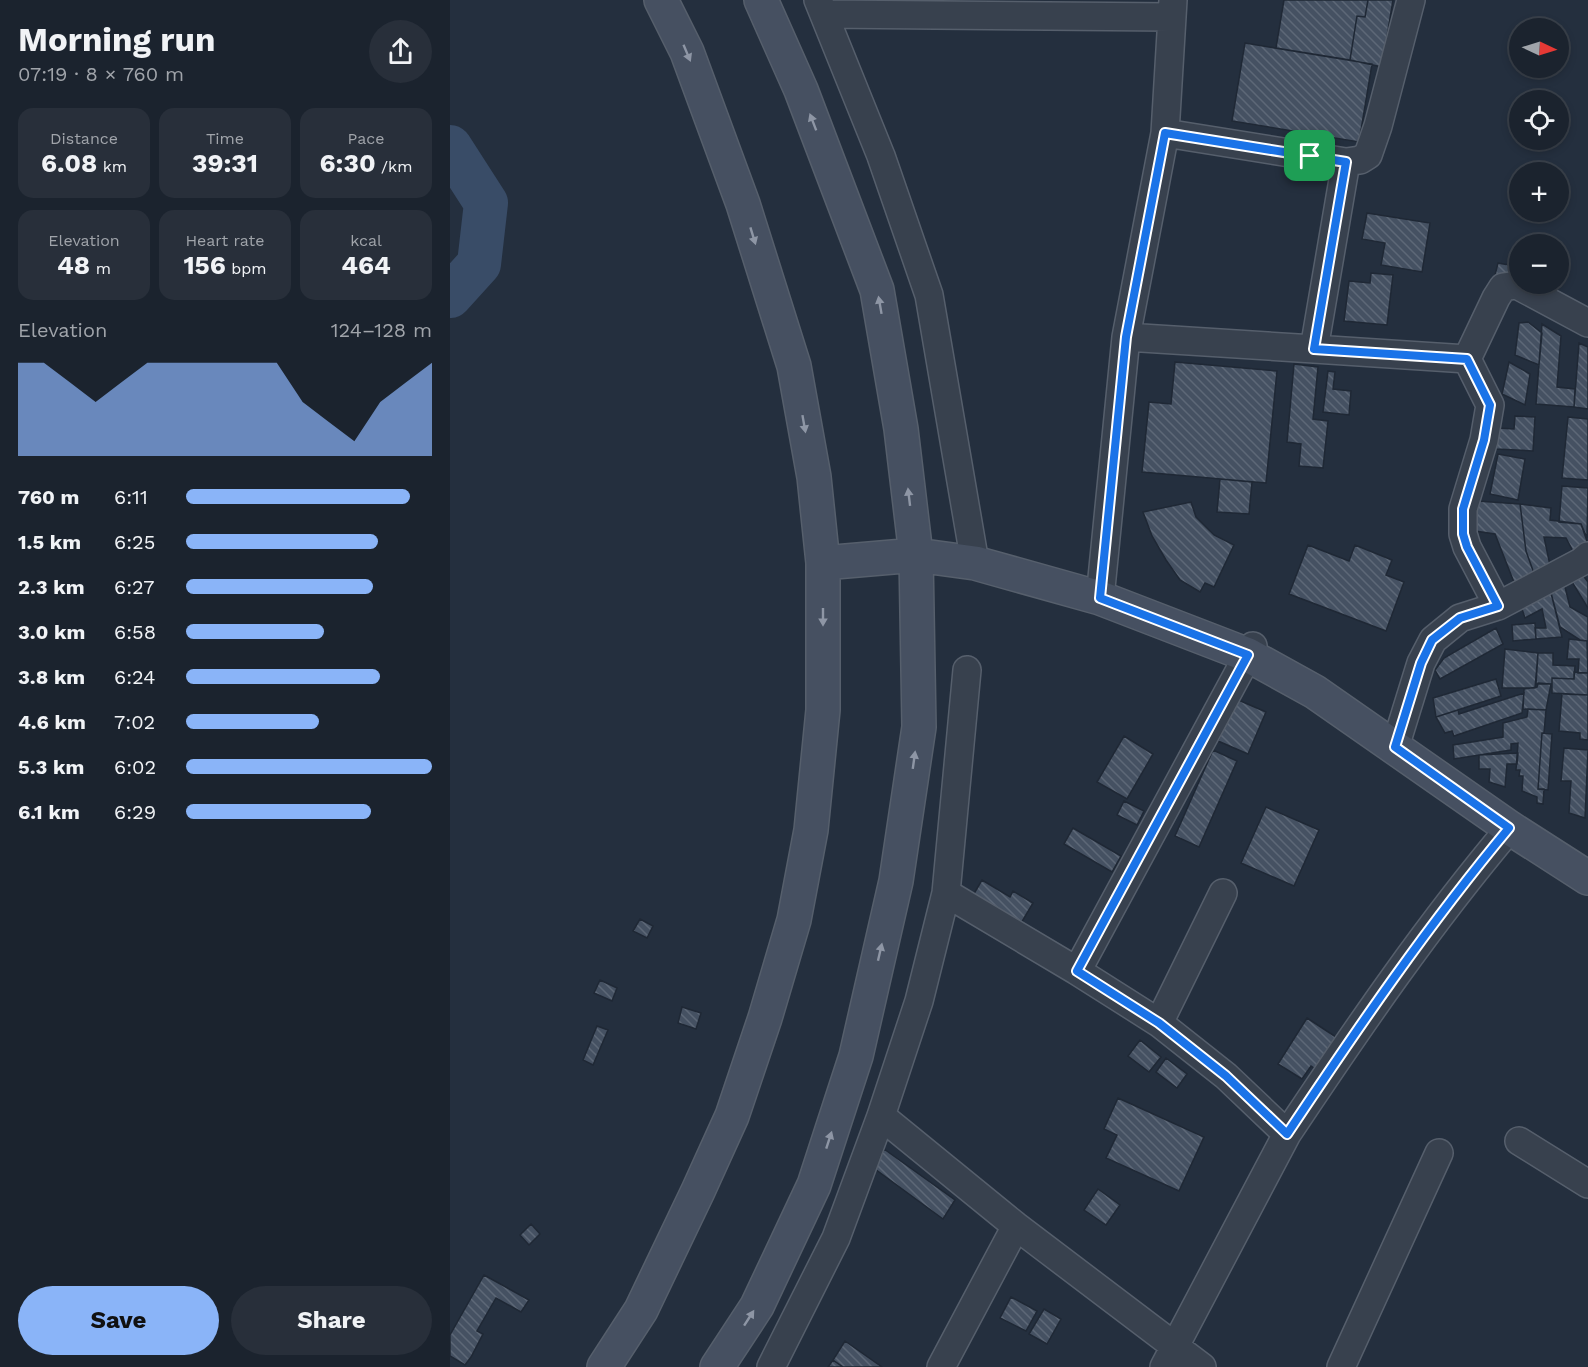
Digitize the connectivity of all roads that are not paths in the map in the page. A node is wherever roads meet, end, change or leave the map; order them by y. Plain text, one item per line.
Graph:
1 (661, 0) edge
2 (761, 0) edge
3 (1411, 0) edge
4 (821, 7) edge
5 (1172, 9) edge
6 (1165, 133) junction
7 (1346, 162) junction
8 (1588, 323) edge
9 (1126, 337) junction
10 (1314, 349) junction
11 (1467, 359) junction
12 (916, 555) junction
13 (1588, 556) edge
14 (823, 563) junction
15 (975, 563) junction
16 (1100, 598) junction
17 (1498, 606) junction
18 (1250, 650) junction
19 (967, 670) dead end
20 (1395, 747) junction
21 (1509, 828) junction
22 (1588, 878) edge
23 (946, 893) junction
24 (1223, 893) dead end
25 (1077, 971) junction
26 (1159, 1023) junction
27 (881, 1116) junction
28 (1287, 1134) junction
29 (1519, 1142) dead end
30 (1438, 1153) dead end
31 (1588, 1184) edge
32 (1016, 1226) junction
33 (1170, 1357) edge
34 (604, 1367) edge
35 (717, 1367) edge
36 (771, 1367) edge
37 (941, 1367) edge
38 (1202, 1367) edge
39 (1341, 1367) edge

1 -> 14 main road
12 -> 2 main road
3 - 7 street
4 - 5 street
4 - 15 street
5 - 6 street
6 - 7 street
6 - 9 street
7 - 10 street
8 - 11 street
9 - 10 street
9 - 16 street
10 - 11 street
11 - 17 street
12 - 14 main road
12 - 15 main road
35 -> 12 main road
13 - 17 street
14 -> 34 main road
15 - 16 main road
16 - 18 main road
17 - 20 street
18 - 20 main road
18 - 25 street
19 - 23 street
20 - 21 main road
21 - 22 main road
21 - 28 street
23 - 25 street
23 - 27 street
24 - 26 street
25 - 26 street
26 - 28 street
27 - 32 street
27 - 36 street
28 - 33 street
29 - 31 street
30 - 39 street
32 - 33 street
32 - 37 street
33 - 38 street

